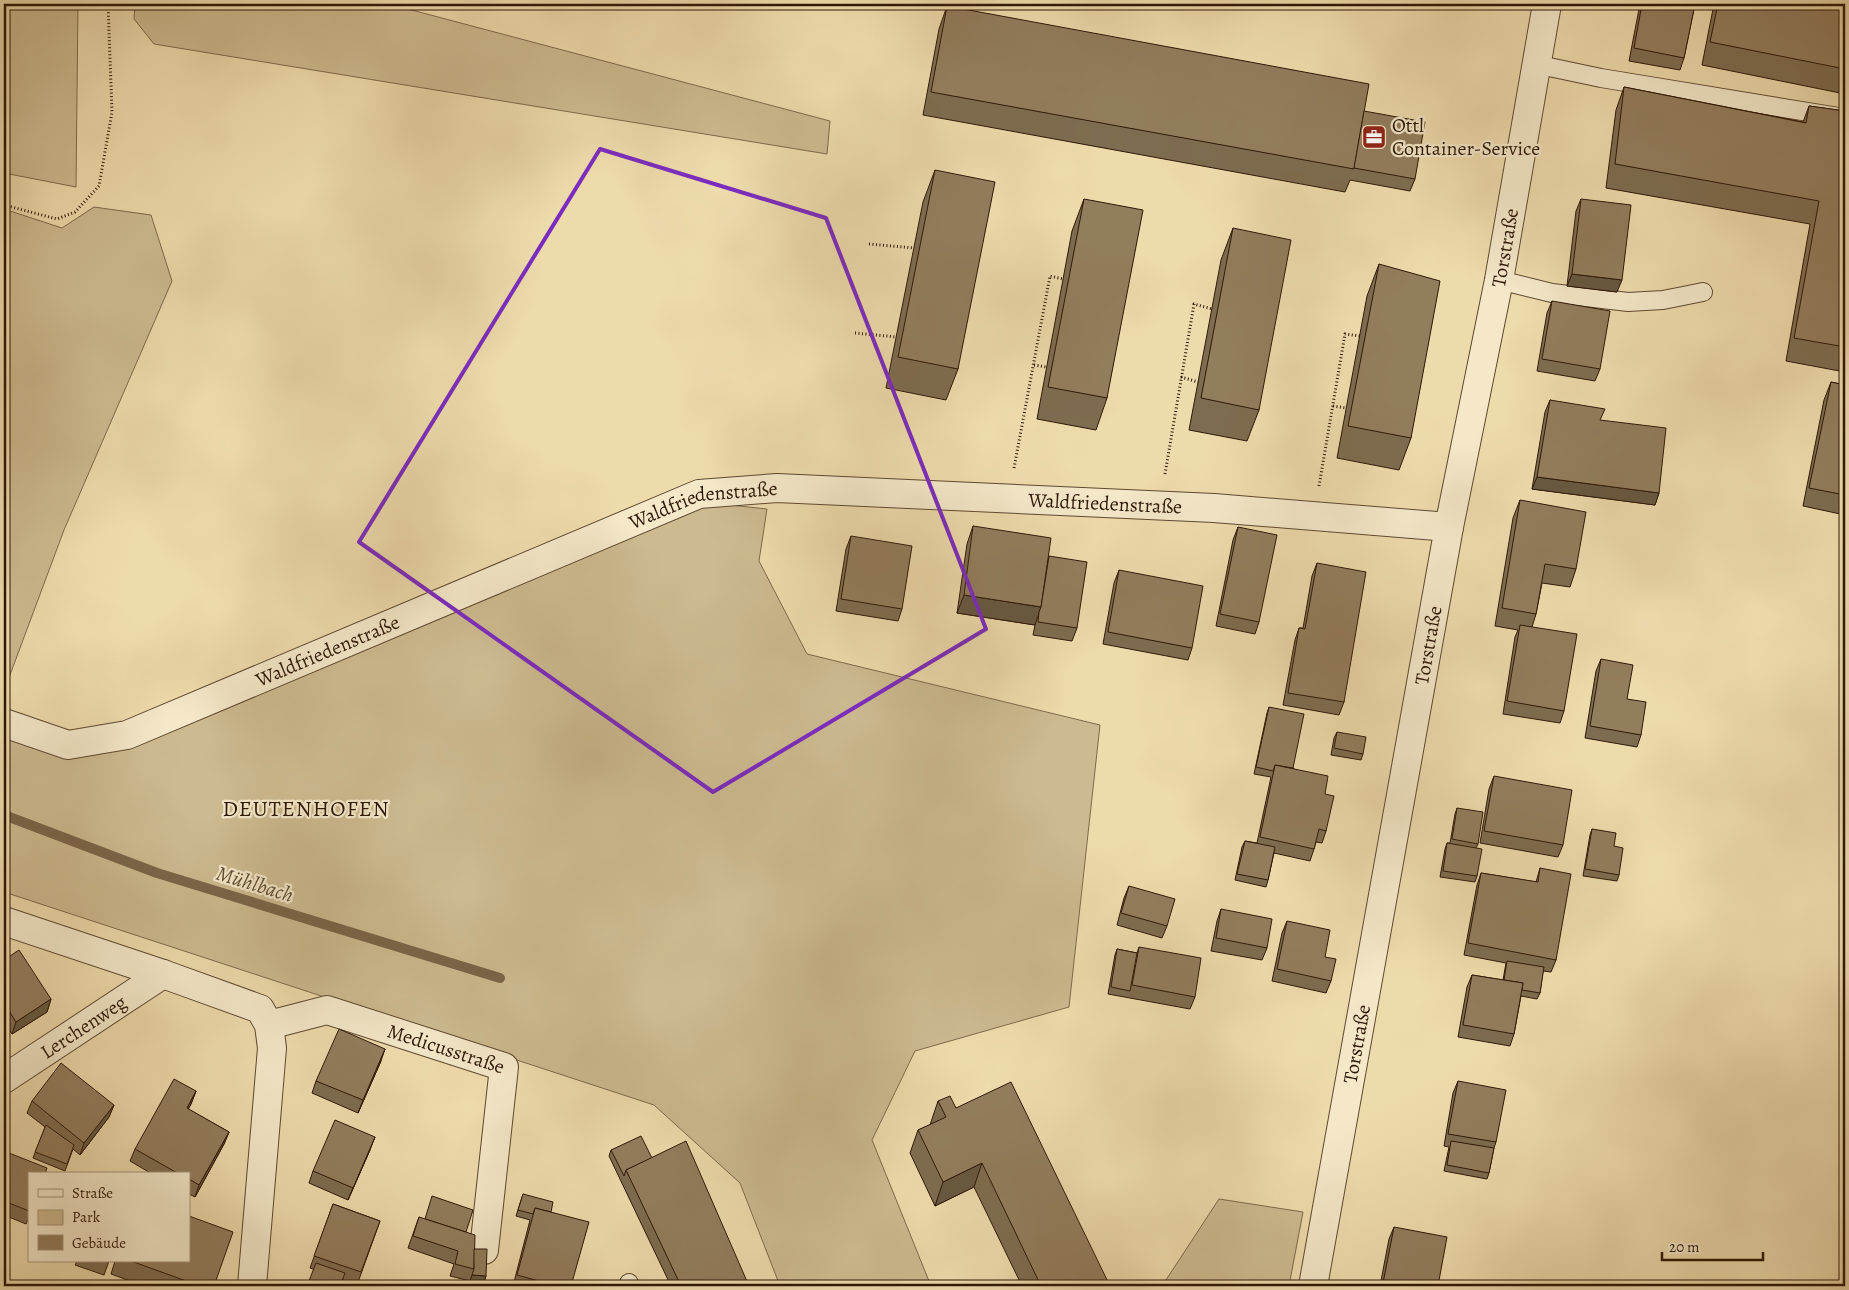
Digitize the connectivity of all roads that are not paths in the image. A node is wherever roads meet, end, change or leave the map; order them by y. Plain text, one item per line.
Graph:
1 (1547, 4) edge
2 (1535, 64) junction
3 (1845, 118) edge
4 (1499, 280) junction
5 (1702, 292) dead end
6 (1449, 527) junction
7 (4, 723) edge
8 (4, 922) edge
9 (163, 974) junction
10 (269, 1025) junction
11 (4, 1079) edge
12 (484, 1250) edge
13 (252, 1286) edge
14 (1313, 1286) edge

1 - 2 street, Torstraße
2 - 3 lane
2 - 4 street, Torstraße
4 - 5 lane
4 - 6 street, Torstraße
6 - 7 street, Waldfriedenstraße
6 - 14 street, Torstraße
8 - 9 street
9 - 10 street
9 - 11 street, Lerchenweg
10 - 12 street, Medicusstraße
10 - 13 street

